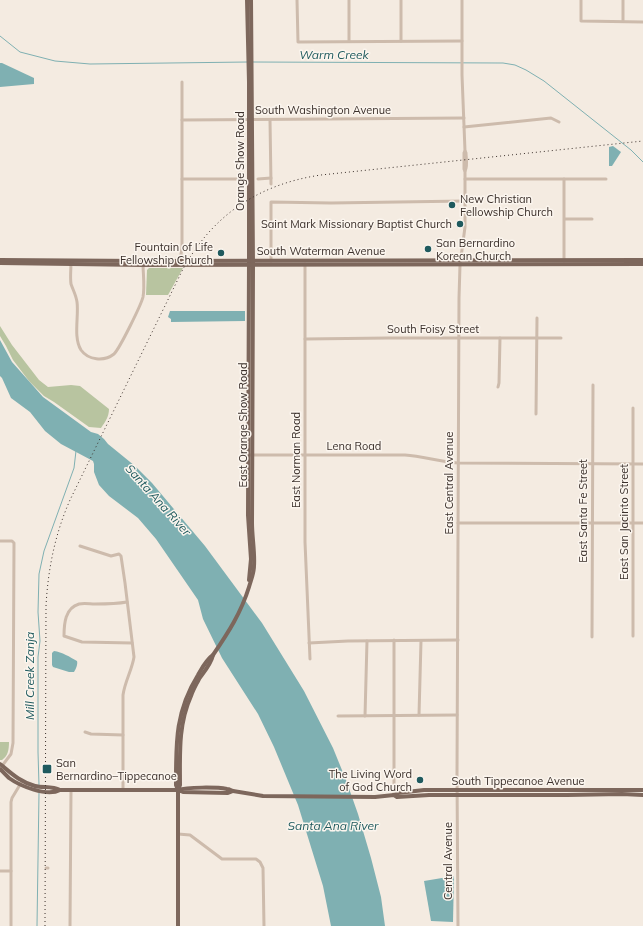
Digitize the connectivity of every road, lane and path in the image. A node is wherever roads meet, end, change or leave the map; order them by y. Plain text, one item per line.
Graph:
1 (247, 0) edge
2 (251, 0) edge
3 (297, 0) edge
4 (348, 0) edge
5 (400, 0) edge
6 (462, 0) edge
7 (581, 0) edge
8 (623, 0) edge
9 (622, 21) junction
10 (643, 22) edge
11 (349, 41) junction
12 (401, 41) junction
13 (462, 41) junction
14 (250, 44) junction
15 (182, 82) dead end
16 (464, 118) junction
17 (182, 120) junction
18 (251, 120) junction
19 (270, 120) junction
20 (559, 122) dead end
21 (464, 127) junction
22 (258, 178) dead end
23 (271, 178) junction
24 (242, 179) dead end
25 (465, 179) junction
26 (564, 179) junction
27 (606, 179) dead end
28 (182, 180) junction
29 (271, 184) dead end
30 (465, 201) junction
31 (565, 219) junction
32 (592, 219) dead end
33 (0, 260) edge
34 (518, 260) junction
35 (643, 260) edge
36 (180, 261) junction
37 (271, 261) junction
38 (71, 262) junction
39 (460, 262) junction
40 (564, 262) junction
41 (0, 263) edge
42 (143, 263) junction
43 (251, 263) junction
44 (305, 263) junction
45 (501, 264) junction
46 (643, 264) edge
47 (537, 318) dead end
48 (458, 338) junction
49 (500, 338) junction
50 (537, 338) junction
51 (561, 338) dead end
52 (305, 339) junction
53 (593, 385) dead end
54 (498, 387) dead end
55 (633, 408) dead end
56 (536, 414) dead end
57 (250, 455) junction
58 (305, 455) junction
59 (458, 463) junction
60 (592, 464) junction
61 (633, 464) junction
62 (643, 464) edge
63 (458, 523) junction
64 (592, 523) junction
65 (633, 524) junction
66 (643, 524) edge
67 (0, 541) edge
68 (80, 546) dead end
69 (127, 602) junction
70 (633, 636) dead end
71 (592, 637) dead end
72 (394, 640) junction
73 (421, 640) junction
74 (458, 640) junction
75 (366, 641) junction
76 (132, 643) junction
77 (309, 643) junction
78 (310, 659) dead end
79 (419, 715) junction
80 (458, 715) junction
81 (338, 716) dead end
82 (365, 716) junction
83 (394, 716) junction
84 (85, 732) dead end
85 (123, 735) junction
86 (1, 767) edge
87 (22, 783) junction
88 (71, 790) junction
89 (123, 790) junction
90 (178, 790) junction
91 (567, 790) junction
92 (643, 790) edge
93 (457, 793) junction
94 (394, 795) junction
95 (567, 795) junction
96 (643, 795) edge
97 (178, 834) junction
98 (0, 871) edge
99 (11, 871) junction
100 (10, 926) edge
101 (70, 926) edge
102 (178, 926) edge
103 (264, 926) edge
104 (458, 926) edge

1 - 14 main road
2 - 14 main road
3 - 11 street
4 - 11 street
5 - 12 street
6 - 13 street, East Central Avenue
7 - 9 street
8 - 9 street
9 - 10 street
11 - 12 street
12 - 13 street
13 - 16 street, East Central Avenue
14 - 18 main road, Orange Show Road
15 - 17 street
16 - 19 street, South Washington Avenue
16 - 21 street, East Central Avenue
17 - 18 street, South Washington Avenue
17 - 28 street
18 - 19 street, South Washington Avenue
18 - 43 main road, Orange Show Road
19 - 23 street
20 - 21 street
21 - 25 street, East Central Avenue
22 - 23 street
23 - 29 street
24 - 28 street
25 - 26 street
25 - 30 street, East Central Avenue
26 - 27 street
26 - 31 street
28 - 36 street
30 - 37 street
30 - 39 street, East Central Avenue
31 - 32 street
31 - 40 street
33 - 38 main road, South Waterman Avenue
34 - 39 main road, South Waterman Avenue
34 - 40 main road, South Waterman Avenue
34 - 45 main road
35 - 40 main road, South Waterman Avenue
36 - 42 main road, South Waterman Avenue
36 - 43 main road, South Waterman Avenue
37 - 43 main road, South Waterman Avenue
37 - 44 main road, South Waterman Avenue
38 - 41 main road, South Waterman Avenue
38 - 42 main road, South Waterman Avenue
38 - 42 street
39 - 44 main road, South Waterman Avenue
39 - 45 main road, South Waterman Avenue
39 - 48 street, East Central Avenue
40 - 45 main road, South Waterman Avenue
40 - 46 main road, South Waterman Avenue
42 - 43 main road, South Waterman Avenue
43 - 44 main road, South Waterman Avenue
43 - 57 main road, East Orange Show Road
44 - 52 street, East Norman Road
47 - 50 street
48 - 49 street, South Foisy Street
48 - 52 street, South Foisy Street
48 - 59 street, East Central Avenue
49 - 50 street, South Foisy Street
49 - 54 street
50 - 51 street, South Foisy Street
50 - 56 street
52 - 58 street, East Norman Road
53 - 60 street, East Santa Fe Street
55 - 61 street, East San Jacinto Street
57 - 58 street, Lena Road
57 - 90 main road, East Orange Show Road
58 - 59 street, Lena Road
58 - 77 street, East Norman Road
59 - 60 street, Lena Road
59 - 63 street, East Central Avenue
60 - 61 street, Lena Road
60 - 64 street, East Santa Fe Street
61 - 62 street, Lena Road
61 - 65 street, East San Jacinto Street
63 - 64 street
63 - 74 street, East Central Avenue
64 - 65 street
64 - 71 street, East Santa Fe Street
65 - 66 street
65 - 70 street, East San Jacinto Street
67 - 86 street
68 - 69 street
69 - 76 street
69 - 76 street
72 - 73 street
72 - 75 street
72 - 83 street
73 - 74 street
73 - 79 street
74 - 80 street, East Central Avenue
75 - 77 street
75 - 82 street
76 - 85 street
77 - 78 street, East Norman Road
79 - 80 street
79 - 83 street
80 - 93 street, East Central Avenue
81 - 82 street
82 - 83 street
83 - 94 street
84 - 85 street
85 - 89 street
86 - 87 main road, South Tippecanoe Avenue
87 - 88 main road, South Tippecanoe Avenue
87 - 99 street
88 - 89 main road, South Tippecanoe Avenue
88 - 101 street
89 - 90 main road, South Tippecanoe Avenue
90 - 94 main road, South Tippecanoe Avenue
90 - 97 main road
91 - 92 main road, South Tippecanoe Avenue
91 - 93 main road, South Tippecanoe Avenue
91 - 95 main road
93 - 94 main road, South Tippecanoe Avenue
93 - 95 main road, South Tippecanoe Avenue
93 - 104 street, Central Avenue
95 - 96 main road, South Tippecanoe Avenue
97 - 102 main road
97 - 103 street
98 - 99 street
99 - 100 street

